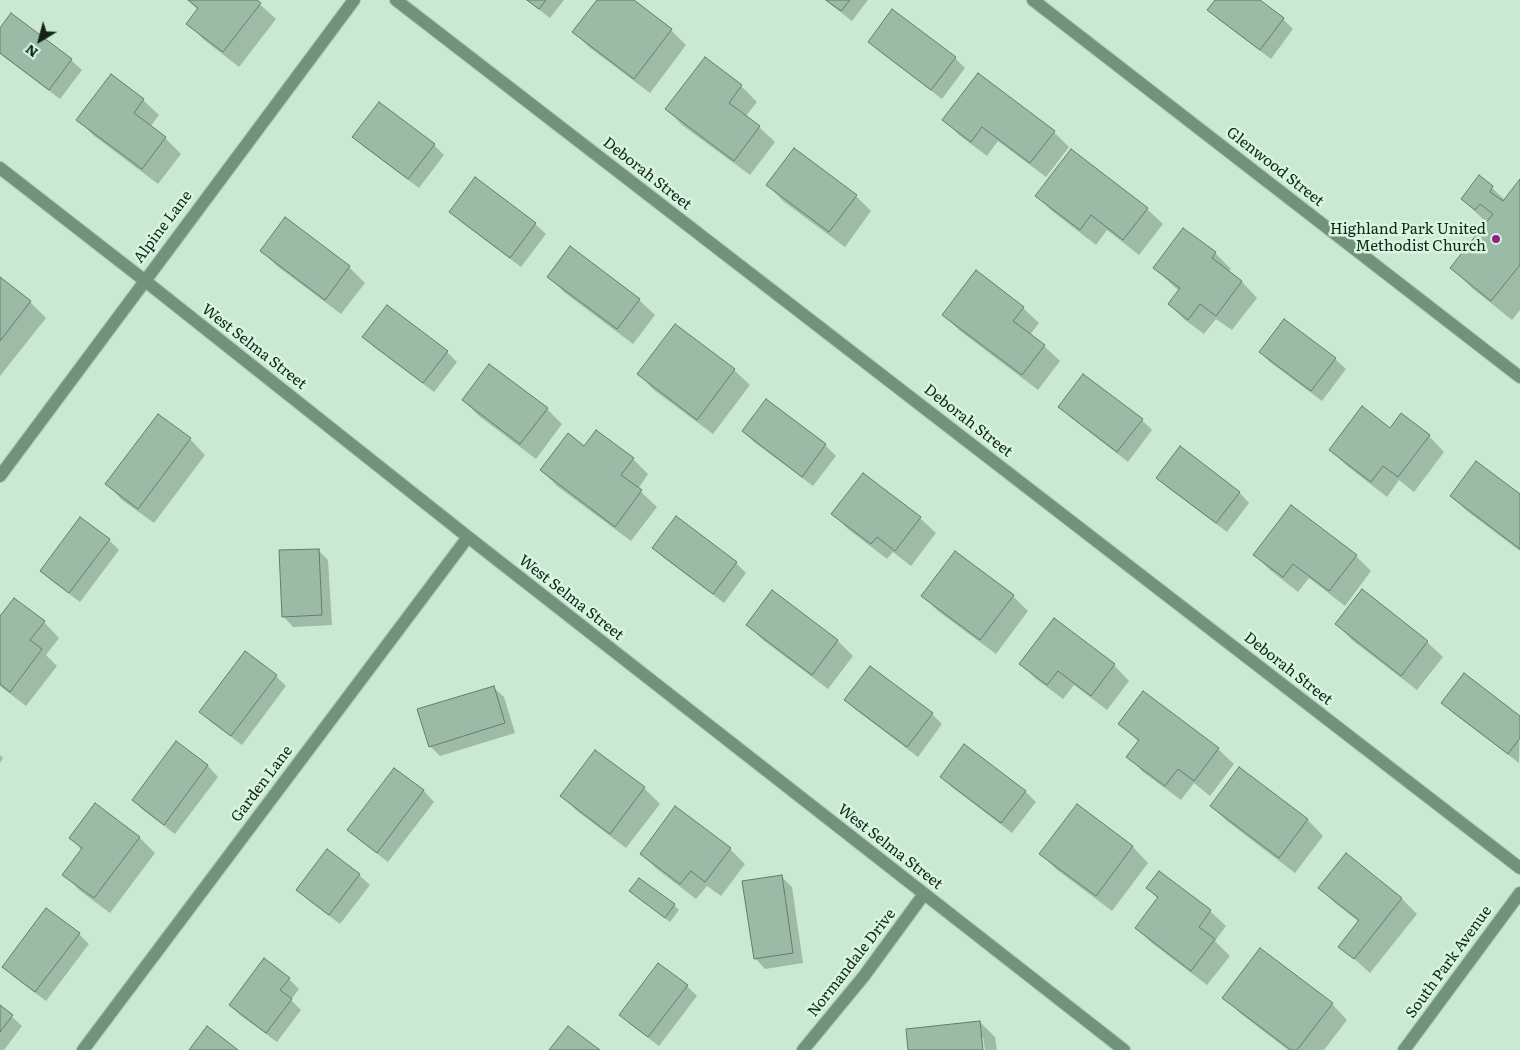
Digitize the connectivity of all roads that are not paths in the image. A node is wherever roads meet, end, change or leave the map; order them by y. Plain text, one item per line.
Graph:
1 (354, 0) edge
2 (396, 0) edge
3 (1033, 0) edge
4 (0, 168) edge
5 (144, 280) junction
6 (1520, 377) edge
7 (0, 476) edge
8 (468, 537) junction
9 (1520, 868) edge
10 (1520, 893) edge
11 (924, 894) junction
12 (83, 1050) edge
13 (803, 1050) edge
14 (1124, 1050) edge
15 (1404, 1050) edge

1 - 5 street, Alpine Lane
2 - 9 street, Deborah Street
3 - 6 street, Glenwood Street
4 - 5 street, West Selma Street
5 - 7 street, Alpine Lane
5 - 8 street, West Selma Street
8 - 11 street, West Selma Street
8 - 12 street, Garden Lane
10 - 15 street, South Park Avenue
11 - 13 street, Normandale Drive
11 - 14 street, West Selma Street

